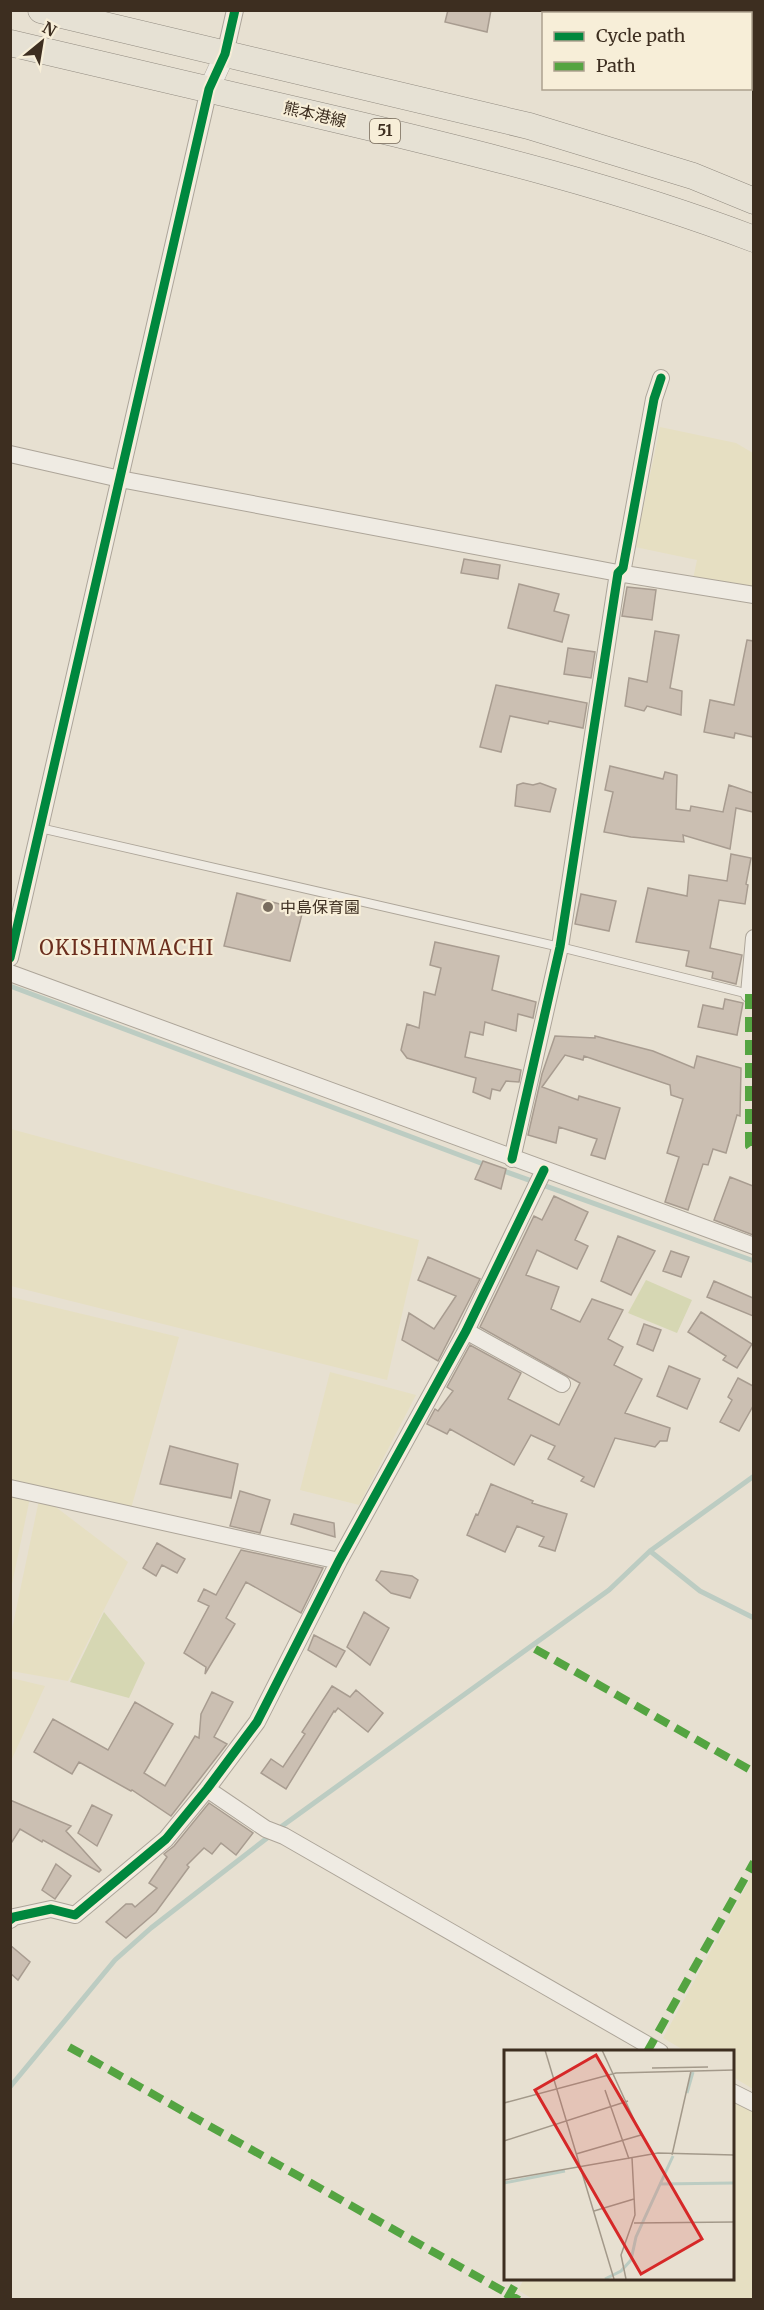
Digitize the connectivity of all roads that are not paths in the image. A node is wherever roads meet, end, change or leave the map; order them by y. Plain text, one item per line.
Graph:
1 (41, 10) edge
2 (235, 10) edge
3 (10, 43) edge
4 (225, 54) junction
5 (209, 89) junction
6 (753, 201) edge
7 (753, 239) edge
8 (661, 378) dead end
9 (10, 453) edge
10 (120, 479) junction
11 (618, 573) junction
12 (753, 595) edge
13 (40, 828) junction
14 (753, 938) edge
15 (560, 947) junction
16 (10, 958) edge
17 (10, 973) edge
18 (749, 994) joint
19 (512, 1159) junction
20 (544, 1170) junction
21 (753, 1246) edge
22 (466, 1331) junction
23 (562, 1384) dead end
24 (10, 1488) edge
25 (339, 1561) junction
26 (207, 1789) junction
27 (10, 1920) edge
28 (657, 2050) edge
29 (734, 2093) edge
30 (753, 2103) edge

1 - 4 main road, 51
2 - 4 street
3 - 5 main road, 熊本港線 / 51
4 - 5 street
4 - 6 main road, 51
5 - 7 main road, 熊本港線 / 51
5 - 10 street
8 - 11 street
9 - 10 street
10 - 11 street
10 - 13 street
11 - 12 street
11 - 15 street
13 - 15 lane
13 - 16 street
14 - 18 street
15 - 18 lane
15 - 19 street
17 - 19 street
19 - 20 street
20 - 21 street
20 - 22 street
22 - 23 street
22 - 25 street
24 - 25 street
25 - 26 street
26 - 27 street
26 - 28 street
29 - 30 street

